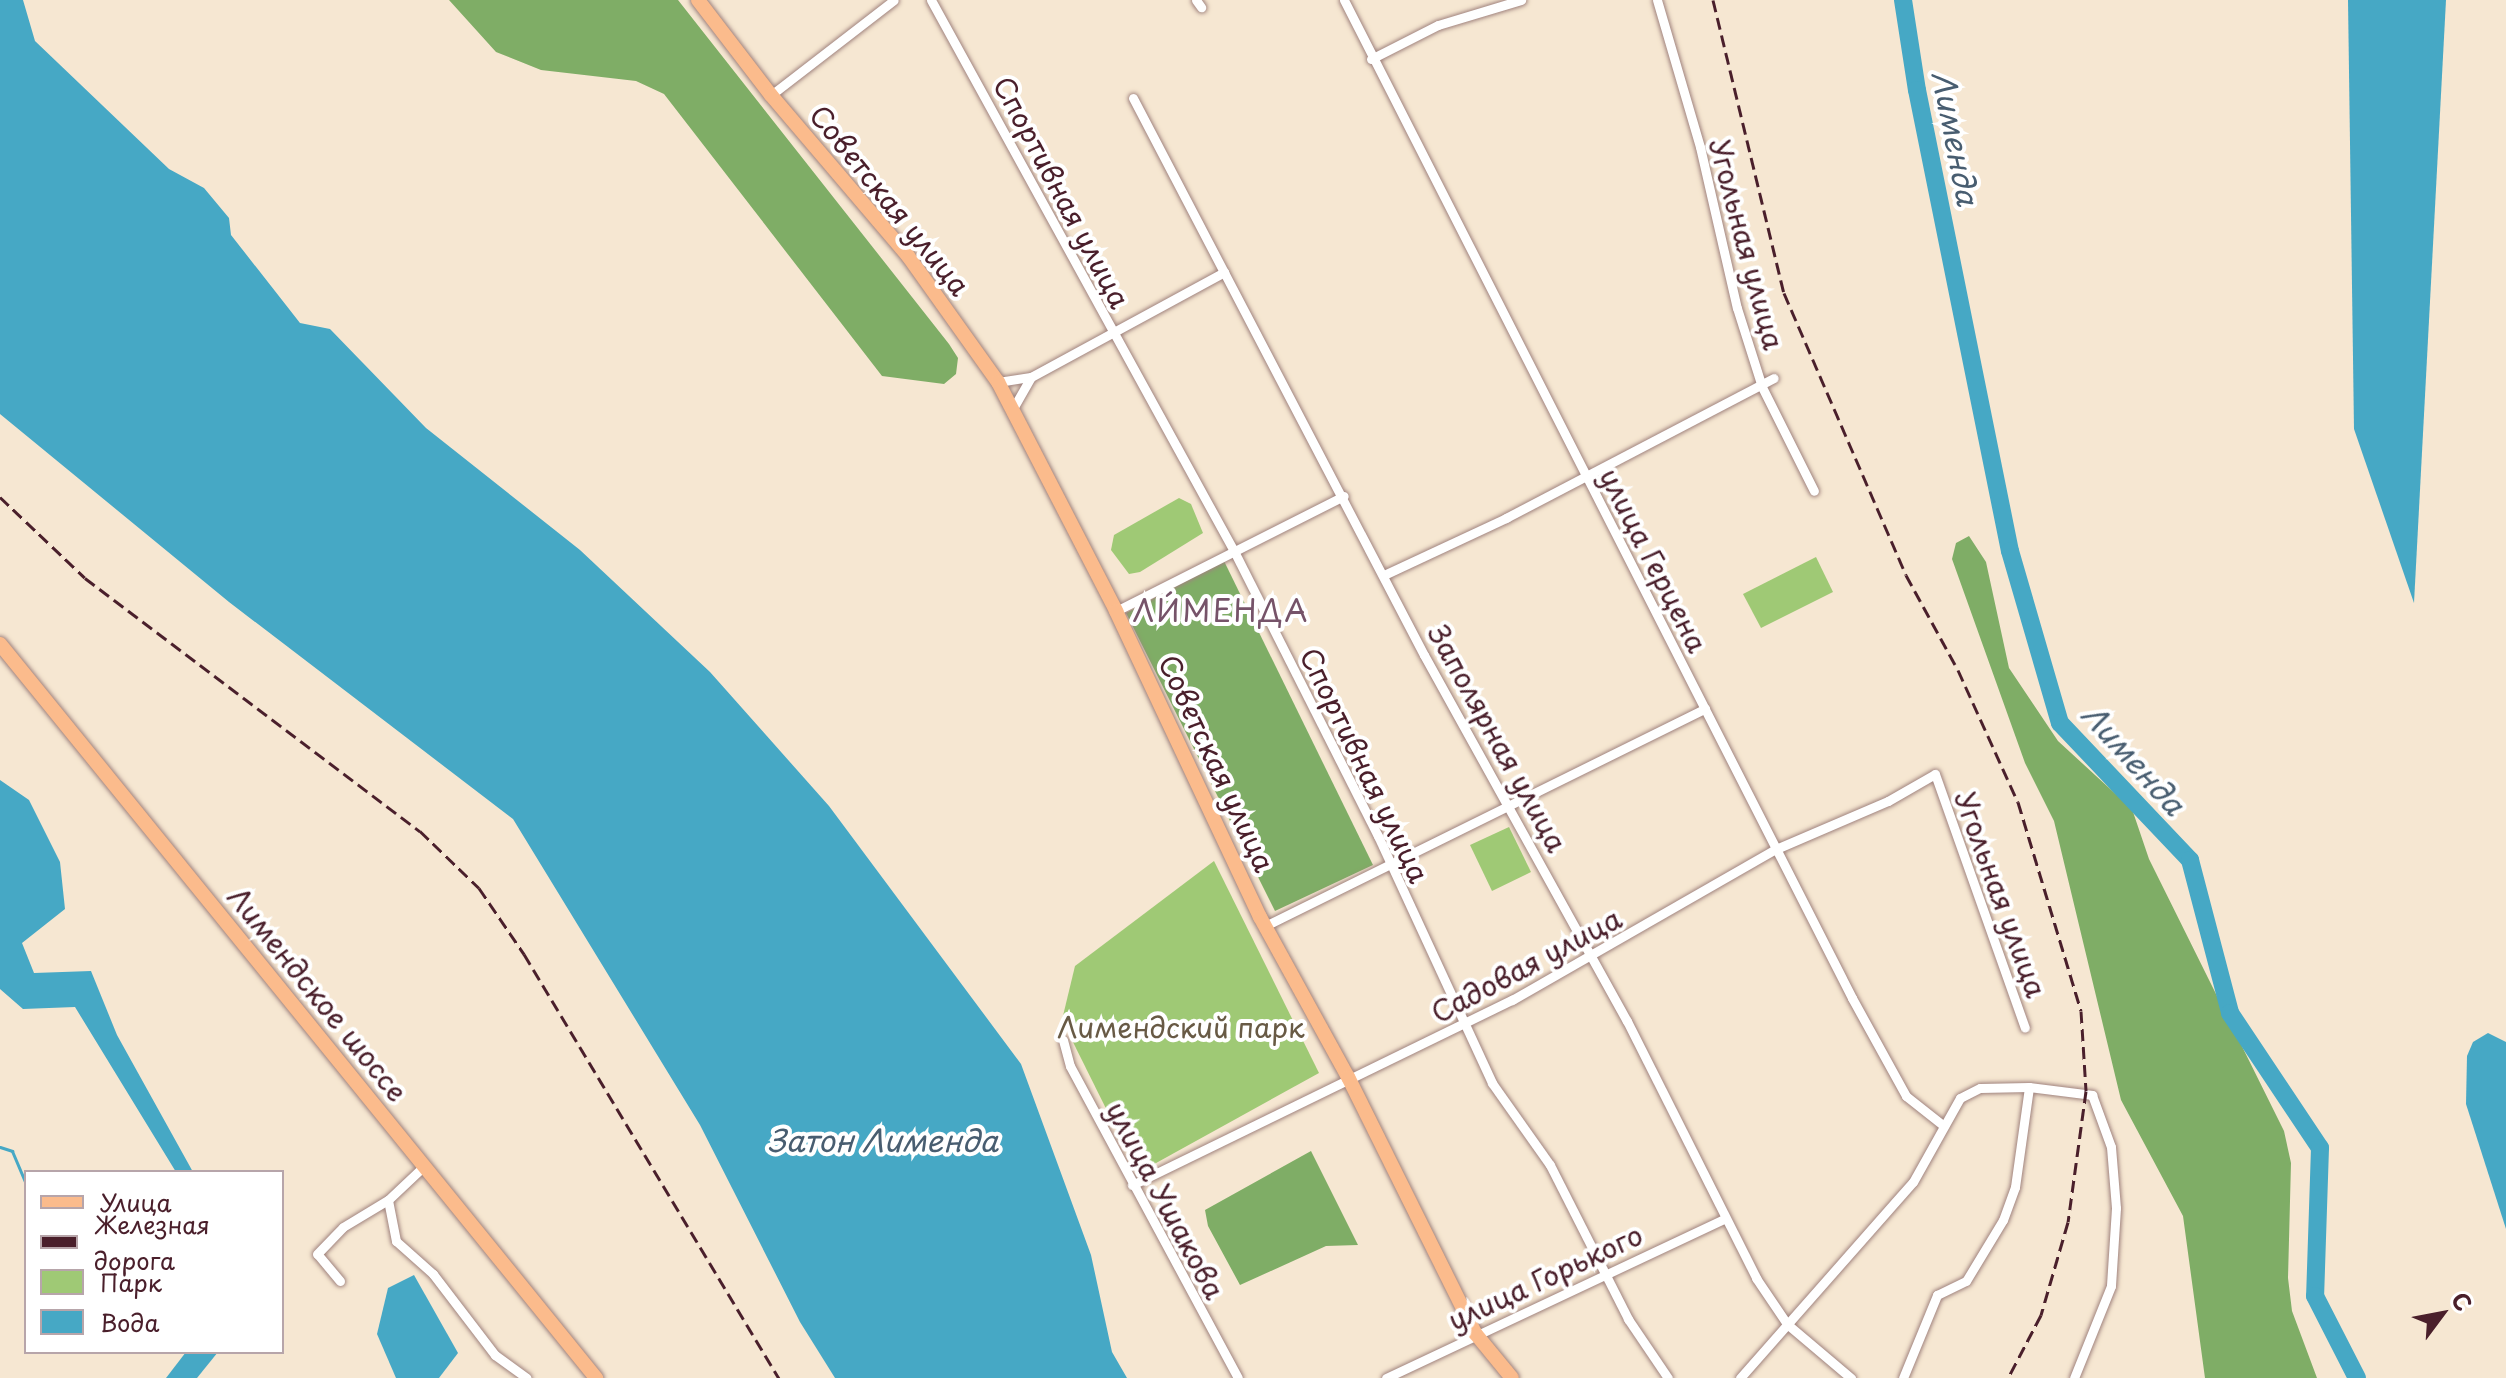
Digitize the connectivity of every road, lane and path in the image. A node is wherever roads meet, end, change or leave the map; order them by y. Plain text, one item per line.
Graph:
1 (698, 0) edge
2 (931, 0) edge
3 (1344, 0) edge
4 (1521, 0) edge
5 (1657, 0) edge
6 (891, 1) edge
7 (1371, 59) junction
8 (771, 95) junction
9 (1133, 98) dead end
10 (1224, 272) junction
11 (1111, 331) junction
12 (1031, 377) junction
13 (1774, 378) dead end
14 (998, 382) junction
15 (1762, 387) junction
16 (1011, 412) junction
17 (1586, 476) junction
18 (1814, 491) dead end
19 (1344, 496) junction
20 (1235, 553) junction
21 (1384, 575) junction
22 (1116, 611) junction
23 (0, 644) edge
24 (1705, 709) junction
25 (1935, 774) joint
26 (1505, 806) junction
27 (1776, 849) junction
28 (1391, 866) junction
29 (1265, 926) junction
30 (1591, 958) junction
31 (1467, 1023) junction
32 (2025, 1028) dead end
33 (1063, 1040) dead end
34 (1348, 1077) junction
35 (2029, 1087) junction
36 (1944, 1126) junction
37 (424, 1166) junction
38 (1132, 1185) junction
39 (388, 1200) junction
40 (1724, 1219) junction
41 (1604, 1273) junction
42 (340, 1281) dead end
43 (1787, 1324) junction
44 (1475, 1333) junction
45 (527, 1378) edge
46 (596, 1378) edge
47 (1238, 1378) edge
48 (1386, 1378) edge
49 (1512, 1378) edge
50 (1668, 1378) edge
51 (1740, 1378) edge
52 (1851, 1378) edge
53 (1903, 1378) edge
54 (2074, 1378) edge

1 - 8 main road, Советская улица
2 - 11 street, Спортивная улица
3 - 7 street, улица Герцена
4 - 7 street
5 - 15 street, Угольная улица
6 - 8 street
7 - 17 street, улица Герцена
8 - 14 main road, Советская улица
9 - 10 street, Заполярная улица
10 - 11 street
10 - 19 street, Заполярная улица
11 - 12 street
11 - 20 street, Спортивная улица
12 - 14 street
12 - 16 street
13 - 15 street
14 - 16 main road, Советская улица
15 - 17 street
15 - 18 street, Угольная улица
16 - 22 main road, Советская улица
17 - 21 street
17 - 24 street, улица Герцена
19 - 20 street
19 - 21 street, Заполярная улица
20 - 22 street
20 - 28 street, Спортивная улица
21 - 26 street, Заполярная улица
22 - 29 main road, Советская улица
23 - 37 main road, Лимендское шоссе
24 - 26 street
24 - 27 street, улица Герцена
25 - 27 street, Садовая улица
25 - 32 street, Угольная улица
26 - 28 street
26 - 30 street, Заполярная улица
27 - 30 street, Садовая улица
27 - 36 street, улица Герцена
28 - 29 street
28 - 31 street, Спортивная улица
29 - 34 main road, Советская улица
30 - 31 street, Садовая улица
30 - 40 street, Заполярная улица
31 - 34 street, Садовая улица
31 - 41 street, Спортивная улица
33 - 38 street, улица Ушакова
34 - 38 street, Садовая улица
34 - 44 main road, Советская улица
35 - 36 street
35 - 53 street
35 - 54 street
36 - 43 street
37 - 39 street
37 - 46 main road, Лимендское шоссе
38 - 47 street, улица Ушакова
39 - 42 street
39 - 45 street
40 - 41 street, улица Горького
40 - 43 street, Заполярная улица
41 - 44 street, улица Горького
41 - 50 street, Спортивная улица
43 - 51 street
43 - 52 street, Заполярная улица
44 - 48 street, улица Горького
44 - 49 main road, Советская улица

